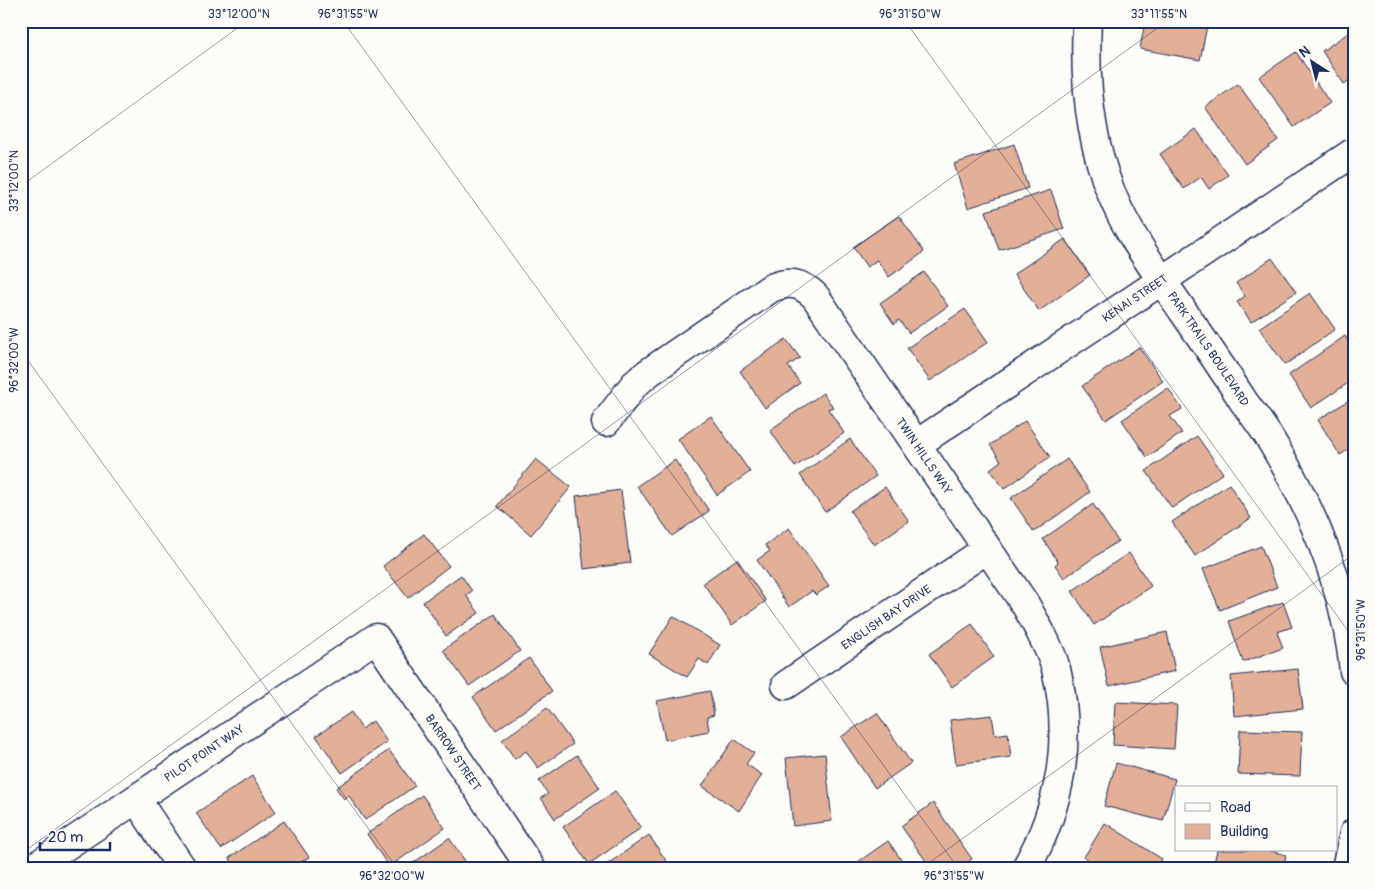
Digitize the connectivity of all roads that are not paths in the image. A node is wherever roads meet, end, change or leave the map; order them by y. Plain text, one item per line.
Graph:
1 (1087, 21) edge
2 (1354, 152) edge
3 (1162, 280) junction
4 (606, 422) dead end
5 (917, 444) junction
6 (987, 549) junction
7 (376, 638) joint
8 (1354, 671) edge
9 (786, 685) dead end
10 (136, 799) junction
11 (1354, 833) edge
12 (33, 868) edge
13 (182, 868) edge
14 (531, 868) edge
15 (1026, 868) edge
16 (1346, 868) edge

1 - 3 street, PARK TRAILS BOULEVARD
2 - 3 street, KENAI STREET
3 - 5 street, KENAI STREET
3 - 8 street, PARK TRAILS BOULEVARD
4 - 5 street, TWIN HILLS WAY
5 - 6 street, TWIN HILLS WAY
6 - 9 street, ENGLISH BAY DRIVE
6 - 15 street, TWIN HILLS WAY
7 - 10 street, PILOT POINT WAY
7 - 14 street, BARROW STREET
10 - 12 street, PILOT POINT WAY
10 - 13 street
11 - 16 street

